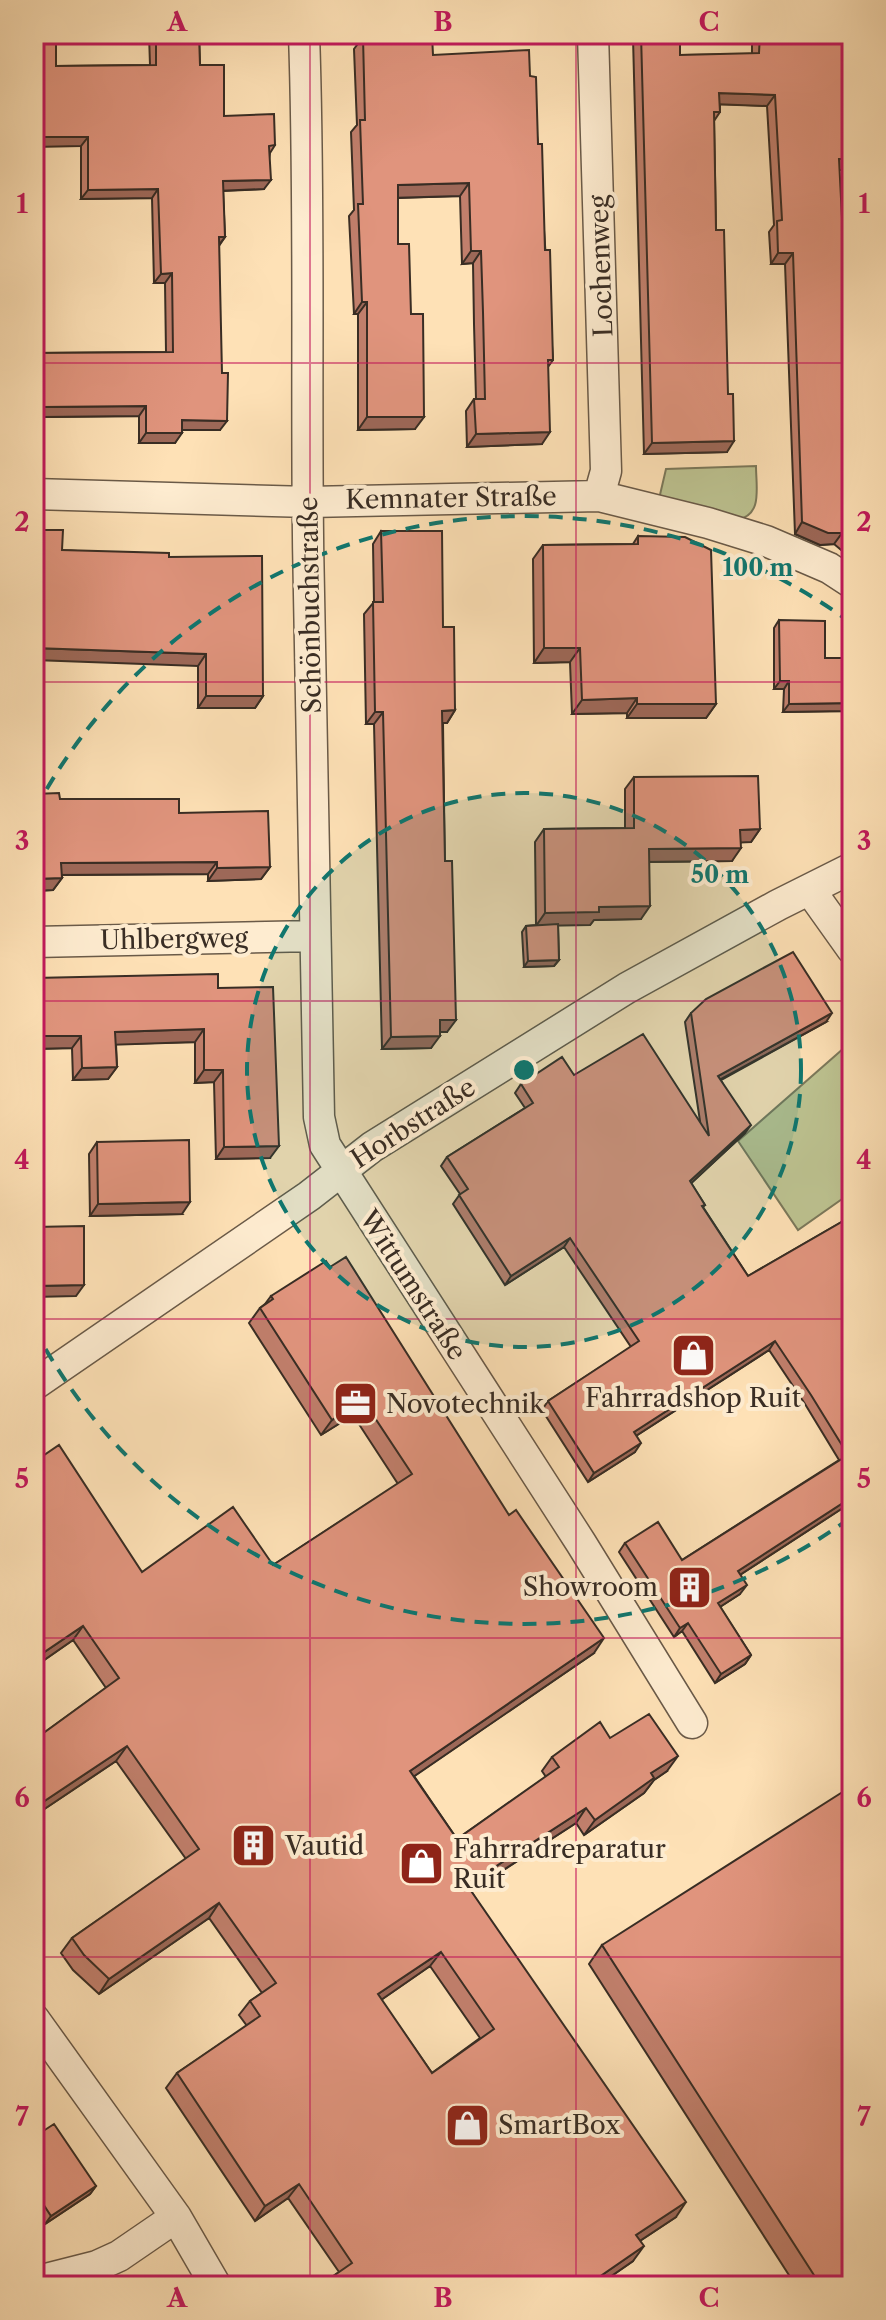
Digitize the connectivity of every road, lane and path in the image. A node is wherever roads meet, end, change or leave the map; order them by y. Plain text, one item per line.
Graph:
1 (304, 34) edge
2 (593, 34) edge
3 (34, 494) edge
4 (599, 496) junction
5 (309, 502) junction
6 (852, 583) edge
7 (852, 868) edge
8 (810, 890) junction
9 (315, 936) junction
10 (34, 942) edge
11 (852, 949) edge
12 (340, 1171) junction
13 (34, 1385) edge
14 (692, 1723) dead end
15 (34, 2019) edge
16 (176, 2217) junction
17 (34, 2282) edge
18 (216, 2286) edge

1 - 5 street, Schönbuchstraße
2 - 4 street, Lochenweg
3 - 5 street, Kemnater Straße
4 - 5 street, Kemnater Straße
4 - 6 street, Kemnater Straße
5 - 9 street, Schönbuchstraße
7 - 8 street, Horbstraße
8 - 11 street
8 - 12 street, Horbstraße
9 - 10 street, Uhlbergweg
9 - 12 street, Schönbuchstraße
12 - 13 street, Horbstraße
12 - 14 street, Wittumstraße
15 - 16 street
16 - 17 street
16 - 18 street

